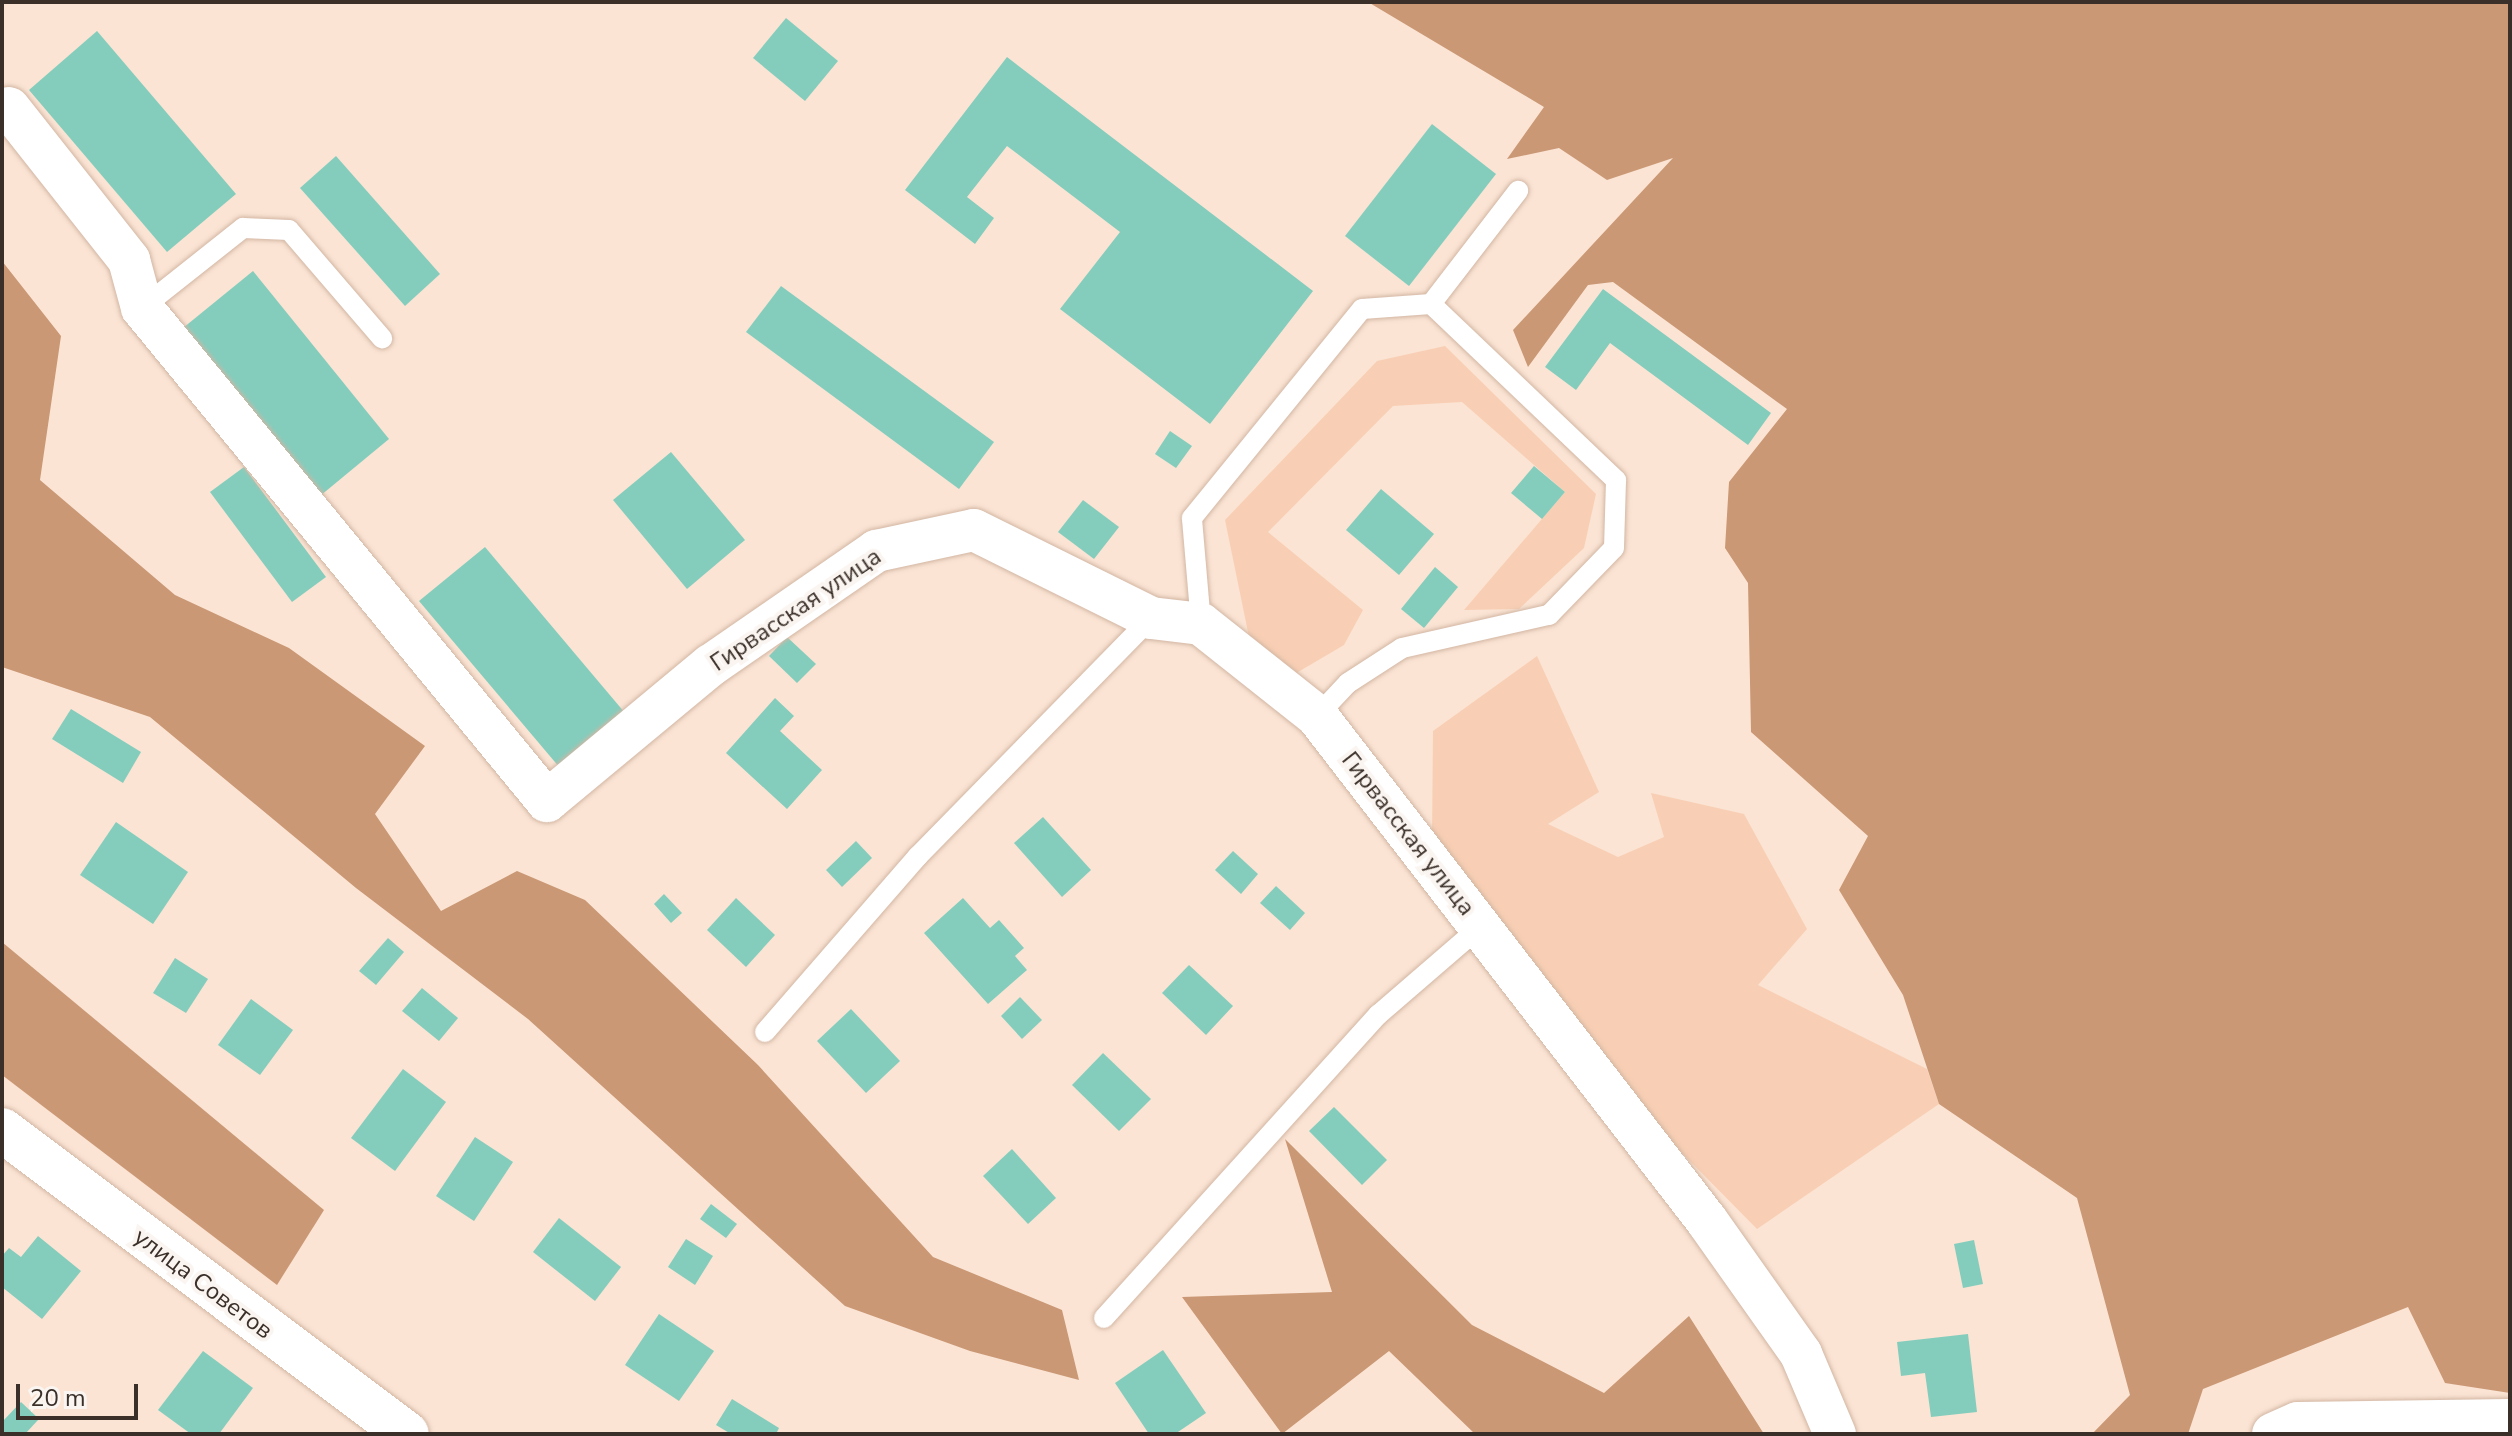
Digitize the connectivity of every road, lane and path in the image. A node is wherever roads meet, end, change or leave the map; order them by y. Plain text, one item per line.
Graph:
1 (9, 108) dead end
2 (1518, 191) dead end
3 (1431, 304) junction
4 (142, 308) junction
5 (382, 338) dead end
6 (1151, 618) junction
7 (1201, 624) junction
8 (1317, 716) junction
9 (1480, 927) junction
10 (765, 1032) dead end
11 (2, 1130) edge
12 (1104, 1318) dead end
13 (2510, 1420) edge
14 (407, 1434) edge
15 (1835, 1434) edge
16 (2273, 1434) edge

1 - 4 street, Гирвасская улица
2 - 3 lane
3 - 7 lane
3 - 8 lane
4 - 5 lane
4 - 6 street, Гирвасская улица
6 - 7 street, Гирвасская улица
6 - 10 lane
7 - 8 street, Гирвасская улица
8 - 9 street, Гирвасская улица
9 - 12 lane
9 - 15 street, Гирвасская улица
11 - 14 main road, улица Советов
13 - 16 street

